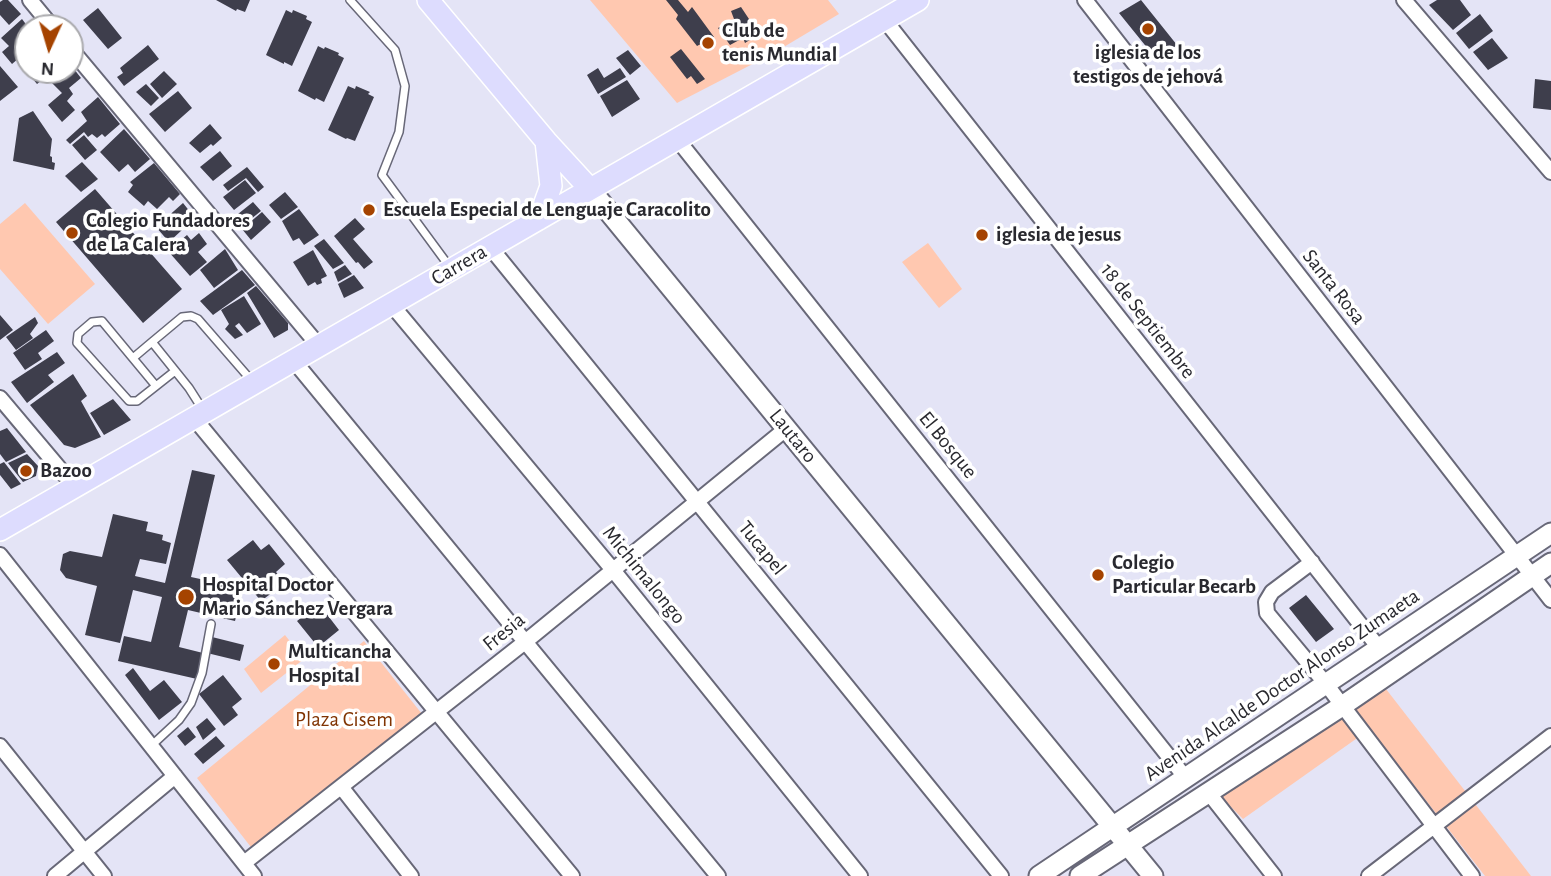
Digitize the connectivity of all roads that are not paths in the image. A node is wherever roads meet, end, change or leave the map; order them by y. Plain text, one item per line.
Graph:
1 (30, 0) edge
2 (350, 0) edge
3 (428, 0) edge
4 (918, 0) edge
5 (1085, 0) edge
6 (1404, 0) edge
7 (42, 14) edge
8 (884, 19) junction
9 (84, 65) edge
10 (677, 139) junction
11 (546, 141) junction
12 (1551, 172) edge
13 (590, 189) junction
14 (539, 219) junction
15 (490, 247) junction
16 (452, 269) junction
17 (391, 304) junction
18 (152, 342) junction
19 (319, 346) junction
20 (133, 358) junction
21 (293, 361) junction
22 (175, 370) junction
23 (254, 384) junction
24 (156, 386) junction
25 (0, 398) edge
26 (199, 415) junction
27 (787, 428) junction
28 (75, 487) junction
29 (697, 500) junction
30 (0, 530) edge
31 (1551, 533) edge
32 (0, 555) edge
33 (1516, 555) junction
34 (1312, 562) junction
35 (1551, 563) edge
36 (613, 570) junction
37 (1532, 576) junction
38 (1551, 600) edge
39 (211, 624) dead end
40 (525, 642) junction
41 (1379, 648) junction
42 (1325, 684) junction
43 (1342, 706) junction
44 (437, 713) junction
45 (1551, 736) edge
46 (0, 746) edge
47 (151, 746) junction
48 (175, 776) junction
49 (1185, 778) junction
50 (342, 788) junction
51 (1208, 792) junction
52 (1114, 826) junction
53 (1434, 826) junction
54 (1126, 845) junction
55 (85, 852) junction
56 (244, 863) junction
57 (55, 876) edge
58 (104, 876) edge
59 (254, 876) edge
60 (411, 876) edge
61 (572, 876) edge
62 (718, 876) edge
63 (860, 876) edge
64 (1001, 876) edge
65 (1039, 876) edge
66 (1080, 876) edge
67 (1153, 876) edge
68 (1274, 876) edge
69 (1369, 876) edge
70 (1472, 876) edge

1 - 7 street
2 - 16 lane
3 - 11 main road, Lautaro
4 - 8 main road, Carrera
5 - 33 street, Santa Rosa
6 - 12 street
8 - 10 main road, Carrera
8 - 34 street, 18 de Septiembre
9 - 19 street
10 - 13 main road, Carrera
10 - 49 street, El Bosque
11 - 13 main road, Lautaro
11 - 14 main road
13 - 14 main road, Carrera
13 - 27 street, Lautaro
14 - 15 main road, Carrera
15 - 16 main road, Carrera
15 - 29 street, Tucapel
16 - 17 main road, Carrera
17 - 19 main road, Carrera
17 - 36 street, Michimalongo
18 - 20 lane
18 - 22 lane
18 - 23 lane
19 - 21 main road, Carrera
20 - 24 lane
20 - 24 lane
21 - 23 main road, Carrera
21 - 40 street
22 - 24 lane
22 - 26 lane
23 - 26 main road, Carrera
25 - 28 street
26 - 28 main road, Carrera
26 - 44 street
27 - 29 street, Fresia
27 - 52 street, Lautaro
28 - 30 main road, Carrera
29 - 36 street, Fresia
29 - 64 street, Tucapel
31 - 33 street, Avenida Alcalde Doctor Alonso Zumaeta
32 - 47 street
33 - 37 street, Santa Rosa
33 - 41 street, Avenida Alcalde Doctor Alonso Zumaeta
34 - 41 street, 18 de Septiembre
34 - 42 street
35 - 37 street
36 - 40 street, Fresia
36 - 63 street, Michimalongo
37 - 38 street, Santa Rosa
37 - 43 street
39 - 47 lane
40 - 44 street, Fresia
40 - 62 street
41 - 42 street, Avenida Alcalde Doctor Alonso Zumaeta
42 - 43 street
42 - 49 street, Avenida Alcalde Doctor Alonso Zumaeta
43 - 51 street
43 - 53 street
44 - 50 street, Fresia
44 - 61 street
45 - 53 street
46 - 55 street
47 - 48 street
48 - 55 street
48 - 56 street
49 - 52 street, Avenida Alcalde Doctor Alonso Zumaeta
50 - 56 street, Fresia
50 - 60 street
51 - 54 street
51 - 68 street
52 - 54 street, Lautaro
52 - 65 street, Avenida Alcalde Doctor Alonso Zumaeta
53 - 69 street
53 - 70 street
54 - 66 street
54 - 67 street, Lautaro
55 - 57 street
55 - 58 street
56 - 59 street

